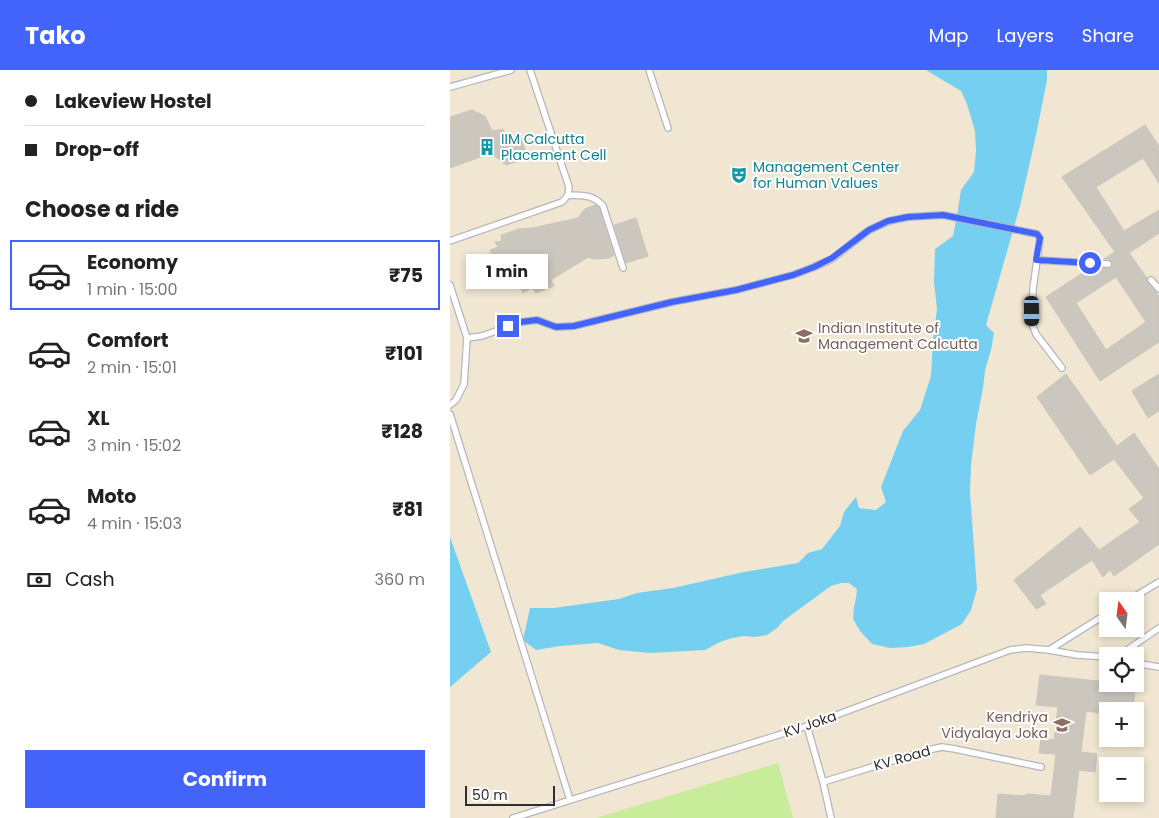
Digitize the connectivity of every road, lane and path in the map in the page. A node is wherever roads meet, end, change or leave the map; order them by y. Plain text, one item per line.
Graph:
1 (512, 70) edge
2 (530, 70) edge
3 (649, 70) edge
4 (450, 87) edge
5 (668, 128) dead end
6 (568, 195) junction
7 (450, 241) edge
8 (1036, 260) junction
9 (1108, 264) dead end
10 (623, 268) dead end
11 (1151, 280) dead end
12 (450, 285) edge
13 (1159, 289) edge
14 (467, 338) junction
15 (1062, 368) dead end
16 (450, 405) edge
17 (450, 414) edge
18 (1159, 582) edge
19 (1142, 592) edge
20 (1099, 619) edge
21 (1159, 628) edge
22 (1131, 647) edge
23 (1049, 650) junction
24 (1099, 656) edge
25 (1144, 665) edge
26 (1159, 667) edge
27 (807, 726) junction
28 (1041, 767) dead end
29 (823, 782) junction
30 (570, 800) junction
31 (526, 816) edge
32 (513, 818) edge
33 (831, 818) edge

1 - 4 lane
2 - 6 lane
3 - 5 lane
6 - 7 lane
6 - 10 lane
8 - 9 lane
8 - 14 lane
8 - 15 lane
11 - 13 lane
12 - 14 lane
14 - 16 lane
17 - 30 lane
18 - 19 lane
20 - 23 lane
21 - 22 lane, KV Joka
23 - 24 lane, KV Joka
23 - 27 lane, KV Joka
25 - 26 lane
27 - 29 lane
27 - 30 lane, KV Joka
28 - 29 lane, KV Road
29 - 33 lane
30 - 31 lane, KV Joka
31 - 32 lane, KV Joka

